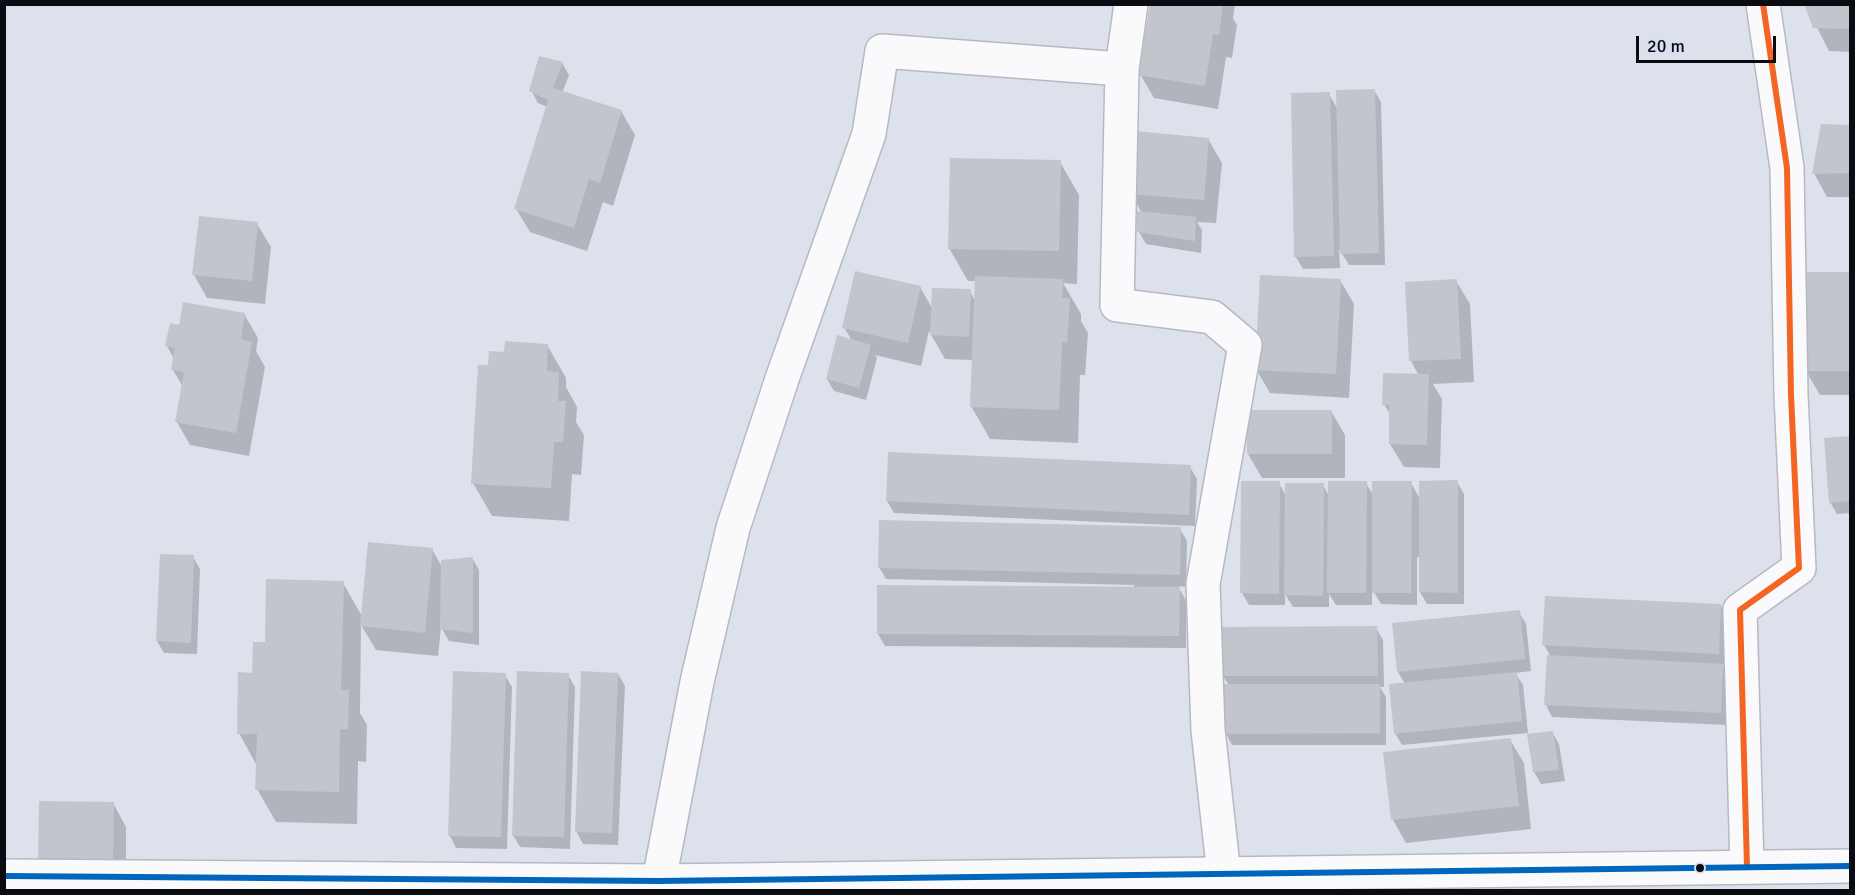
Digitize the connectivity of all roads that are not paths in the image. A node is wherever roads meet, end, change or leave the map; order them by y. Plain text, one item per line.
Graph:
1 (1131, 4) edge
2 (1762, 4) edge
3 (1122, 69) junction
4 (1851, 866) edge
5 (1747, 867) junction
6 (1224, 875) junction
7 (4, 876) edge
8 (1701, 879) edge
9 (659, 881) junction
10 (603, 886) edge

1 - 3 street
2 - 5 street
3 - 6 street
3 - 9 street
4 - 5 street
5 - 8 street
6 - 8 street
6 - 9 street
7 - 10 street
9 - 10 street

